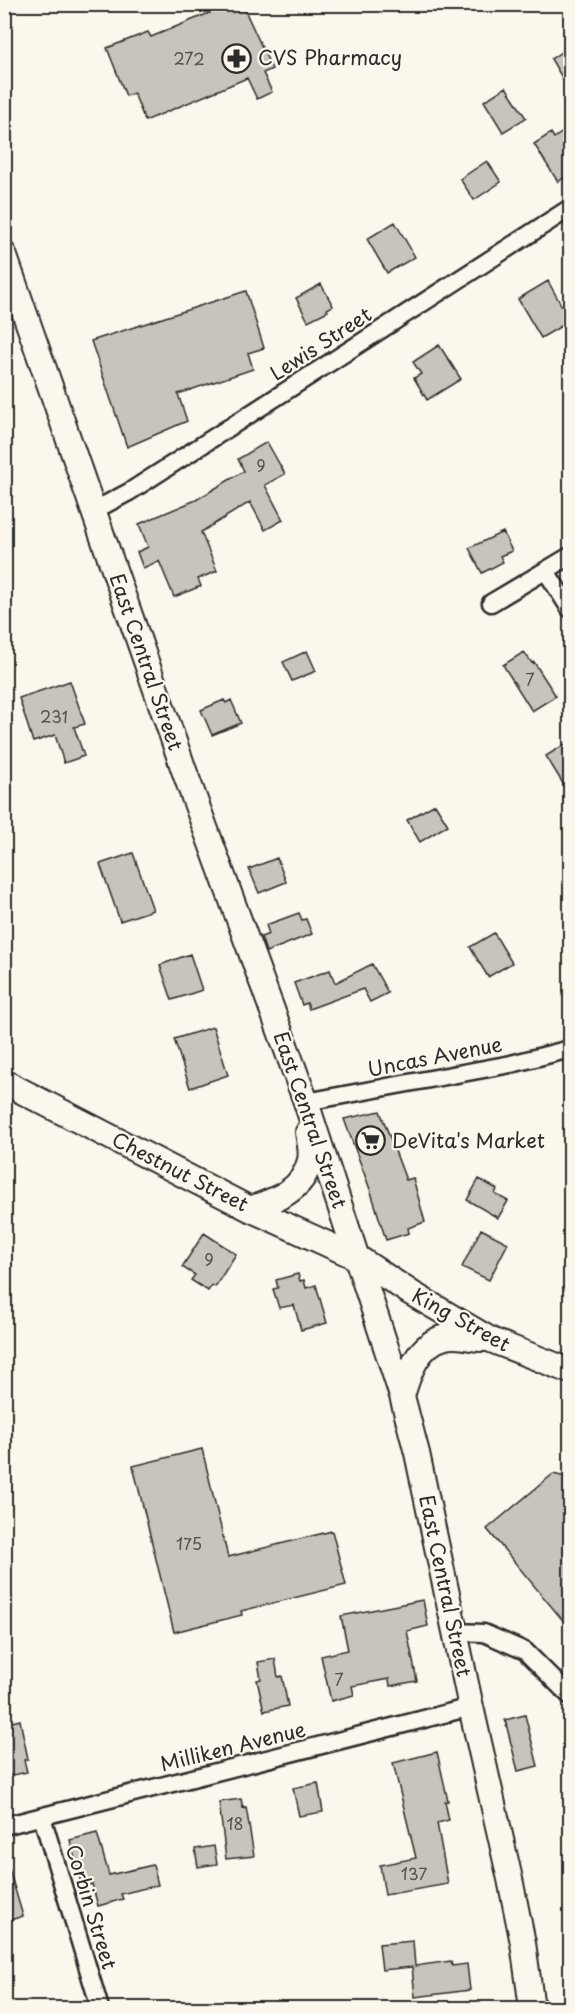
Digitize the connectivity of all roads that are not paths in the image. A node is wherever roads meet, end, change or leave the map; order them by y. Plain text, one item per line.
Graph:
1 (570, 208) edge
2 (4, 254) edge
3 (93, 511) junction
4 (570, 556) edge
5 (546, 571) junction
6 (491, 603) dead end
7 (570, 609) edge
8 (570, 1049) edge
9 (4, 1082) edge
10 (306, 1102) junction
11 (250, 1209) junction
12 (358, 1258) junction
13 (491, 1340) junction
14 (570, 1371) edge
15 (402, 1396) junction
16 (455, 1632) junction
17 (570, 1696) edge
18 (471, 1707) junction
19 (42, 1817) junction
20 (4, 1826) edge
21 (100, 2008) edge
22 (532, 2008) edge

1 - 3 street, Lewis Street
2 - 3 main road, East Central Street
3 - 10 main road, East Central Street
4 - 5 street
5 - 6 street
5 - 7 street
8 - 10 street, Uncas Avenue
9 - 11 main road, Chestnut Street
10 - 11 main road
10 - 12 main road, East Central Street
11 - 12 main road, Chestnut Street
12 - 13 main road, King Street
12 - 15 main road, East Central Street
13 - 14 main road, King Street
13 - 15 main road
15 - 16 main road, East Central Street
16 - 17 street
16 - 18 main road, East Central Street
18 - 19 street, Milliken Avenue
18 - 22 main road, East Central Street
19 - 20 street, Milliken Avenue
19 - 21 street, Corbin Street

